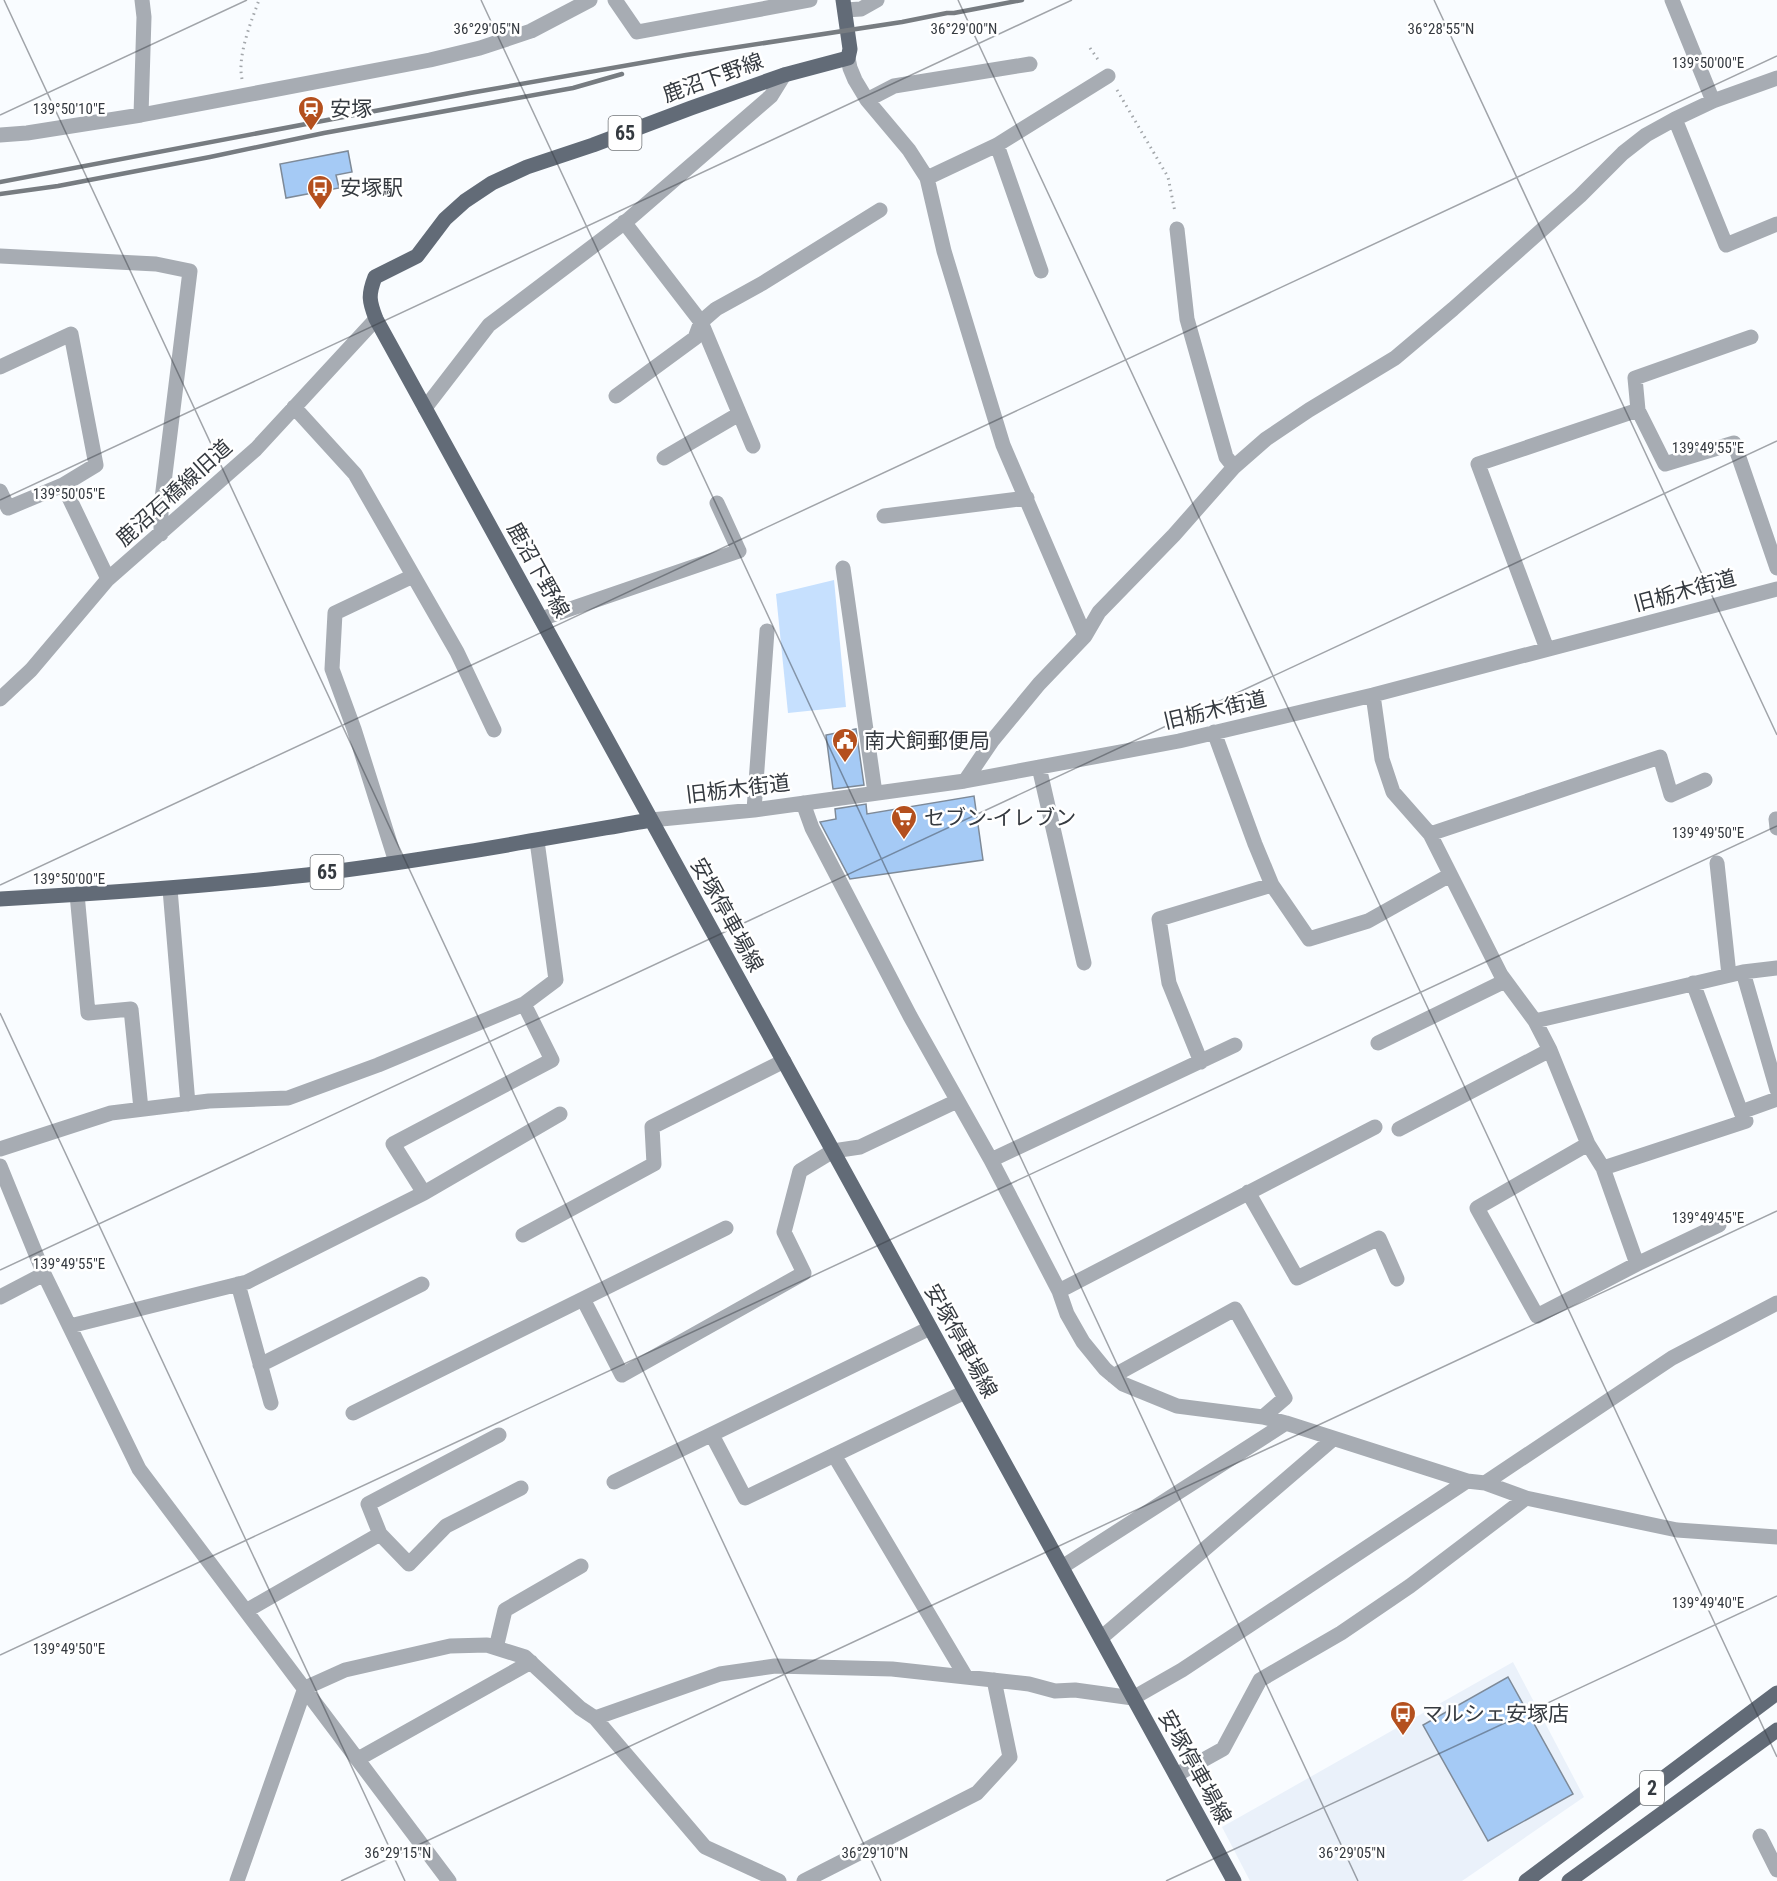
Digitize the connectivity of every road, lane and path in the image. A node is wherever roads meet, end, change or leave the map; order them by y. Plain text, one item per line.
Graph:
1 (142, 0) edge
2 (259, 0) edge
3 (590, 0) edge
4 (615, 0) edge
5 (810, 0) edge
6 (877, 0) edge
7 (1672, 0) edge
8 (844, 5) edge
9 (1090, 48) dead end
10 (848, 58) junction
11 (1030, 64) dead end
12 (784, 75) junction
13 (1108, 76) junction
14 (1777, 78) edge
15 (246, 96) junction
16 (867, 100) junction
17 (1713, 101) junction
18 (141, 115) junction
19 (1675, 119) junction
20 (0, 135) edge
21 (998, 145) junction
22 (927, 178) junction
23 (880, 210) dead end
24 (624, 222) junction
25 (1777, 224) edge
26 (1177, 229) joint
27 (0, 256) edge
28 (1041, 271) dead end
29 (376, 319) junction
30 (701, 322) junction
31 (1751, 336) dead end
32 (0, 367) edge
33 (616, 396) dead end
34 (294, 407) junction
35 (425, 408) junction
36 (1638, 410) junction
37 (739, 414) junction
38 (753, 446) dead end
39 (663, 458) dead end
40 (1234, 467) junction
41 (63, 485) junction
42 (0, 490) edge
43 (1026, 498) junction
44 (717, 503) dead end
45 (4, 510) edge
46 (884, 516) dead end
47 (160, 534) junction
48 (843, 568) dead end
49 (1777, 568) edge
50 (413, 576) junction
51 (108, 579) junction
52 (1777, 589) edge
53 (541, 619) junction
54 (767, 631) dead end
55 (1085, 636) junction
56 (1547, 649) junction
57 (1373, 695) junction
58 (0, 699) edge
59 (494, 730) dead end
60 (1214, 732) junction
61 (1039, 767) junction
62 (1705, 780) dead end
63 (965, 781) junction
64 (875, 793) junction
65 (803, 803) junction
66 (754, 810) junction
67 (651, 820) junction
68 (1430, 834) junction
69 (537, 841) junction
70 (396, 862) junction
71 (1717, 863) dead end
72 (1450, 874) junction
73 (1272, 885) junction
74 (170, 889) junction
75 (77, 894) junction
76 (0, 899) edge
77 (1084, 963) dead end
78 (1777, 968) edge
79 (1736, 973) junction
80 (1505, 981) junction
81 (1694, 983) junction
82 (524, 1004) junction
83 (1534, 1021) junction
84 (1378, 1043) dead end
85 (1236, 1045) dead end
86 (1550, 1050) junction
87 (784, 1061) junction
88 (1202, 1062) junction
89 (1777, 1090) edge
90 (1777, 1099) edge
91 (957, 1101) junction
92 (188, 1104) junction
93 (141, 1109) junction
94 (1741, 1112) junction
95 (560, 1114) dead end
96 (1374, 1127) dead end
97 (1399, 1129) dead end
98 (1588, 1144) junction
99 (0, 1149) edge
100 (833, 1151) junction
101 (991, 1160) junction
102 (0, 1166) edge
103 (1603, 1168) junction
104 (1248, 1192) junction
105 (424, 1193) junction
106 (1719, 1225) dead end
107 (726, 1228) dead end
108 (524, 1235) dead end
109 (1637, 1264) junction
110 (44, 1274) junction
111 (1397, 1279) dead end
112 (238, 1284) junction
113 (422, 1284) dead end
114 (1059, 1291) junction
115 (0, 1297) edge
116 (583, 1299) junction
117 (1777, 1303) edge
118 (70, 1326) junction
119 (930, 1328) junction
120 (260, 1365) junction
121 (1113, 1376) junction
122 (965, 1392) junction
123 (271, 1403) dead end
124 (353, 1413) dead end
125 (1263, 1417) junction
126 (1286, 1423) junction
127 (499, 1435) dead end
128 (712, 1435) junction
129 (1333, 1439) junction
130 (834, 1455) junction
131 (1467, 1480) junction
132 (614, 1482) dead end
133 (1485, 1483) junction
134 (521, 1488) dead end
135 (1526, 1498) junction
136 (380, 1534) junction
137 (1777, 1537) edge
138 (581, 1566) dead end
139 (1062, 1567) junction
140 (246, 1611) junction
141 (1101, 1638) junction
142 (496, 1648) junction
143 (531, 1662) junction
144 (966, 1677) junction
145 (994, 1680) junction
146 (305, 1688) junction
147 (1777, 1693) edge
148 (1133, 1698) junction
149 (595, 1718) junction
150 (1777, 1730) edge
151 (358, 1760) junction
152 (1176, 1775) junction
153 (1760, 1836) dead end
154 (1777, 1870) edge
155 (440, 1878) edge
156 (237, 1881) edge
157 (779, 1881) edge
158 (804, 1881) edge
159 (1234, 1881) edge
160 (1526, 1881) edge
161 (1569, 1881) edge

1 - 18 street
2 - 15 path
3 - 15 street
4 - 5 street
6 - 8 street
7 - 17 street
8 - 10 main road
9 - 13 path
10 - 12 main road, 鹿沼下野線 / 65
10 - 16 street
11 - 16 street
12 - 24 street
12 - 29 main road, 鹿沼下野線 / 65
13 - 21 street
13 - 26 path
14 - 17 street
15 - 18 street
16 - 22 street
17 - 19 street
18 - 20 street
19 - 25 street
19 - 40 street
21 - 22 street
21 - 28 street
22 - 43 street
23 - 30 street
24 - 30 street
24 - 35 street
26 - 40 street
27 - 47 street
29 - 34 street, 鹿沼石橋線旧道
29 - 35 main road, 鹿沼下野線 / 65
30 - 33 street
30 - 37 street
31 - 36 street
32 - 41 street
34 - 47 street, 鹿沼石橋線旧道
34 - 50 street
35 - 53 main road, 鹿沼下野線 / 65
36 - 49 street
36 - 56 street
37 - 38 street
37 - 39 street
40 - 55 street
41 - 45 street
41 - 51 street
42 - 45 street
43 - 46 street
43 - 55 street
44 - 53 street
47 - 51 street, 鹿沼石橋線旧道
48 - 64 street
50 - 59 street
50 - 70 street
51 - 58 street, 鹿沼石橋線旧道
52 - 56 street, 旧栃木街道
53 - 67 main road, 鹿沼下野線 / 65
54 - 66 street
55 - 63 street
56 - 57 street, 旧栃木街道
57 - 60 street, 旧栃木街道
57 - 68 street
60 - 61 street, 旧栃木街道
60 - 73 street
61 - 63 street, 旧栃木街道
61 - 77 street
62 - 68 street
63 - 64 street, 旧栃木街道
64 - 65 street, 旧栃木街道
65 - 66 street, 旧栃木街道
65 - 91 street
66 - 67 street, 旧栃木街道
67 - 69 main road, 65
67 - 87 main road, 安塚停車場線
68 - 72 street
69 - 70 main road, 65
69 - 82 street
70 - 74 main road, 65
71 - 79 street
72 - 73 street
72 - 80 street
73 - 88 street
74 - 75 main road, 65
74 - 92 street
75 - 76 main road, 65
75 - 93 street
78 - 79 street
79 - 81 street
79 - 89 street
80 - 83 street
80 - 84 street
81 - 83 street
81 - 94 street
82 - 92 street
82 - 105 street
83 - 86 street
85 - 88 street
86 - 97 street
86 - 98 street
87 - 100 main road, 安塚停車場線
87 - 108 street
88 - 101 street
90 - 94 street
91 - 100 street
91 - 101 street
92 - 93 street
93 - 99 street
94 - 103 street
95 - 105 street
96 - 104 street
98 - 103 street
98 - 109 street
100 - 116 street
100 - 119 main road, 安塚停車場線
101 - 114 street
102 - 110 street
103 - 109 street
104 - 111 street
104 - 114 street
105 - 112 street
106 - 109 street
107 - 116 street
110 - 115 street
110 - 118 street
112 - 118 street
112 - 120 street
113 - 120 street
114 - 121 street
116 - 124 street
117 - 133 street
118 - 140 street
119 - 122 main road, 安塚停車場線
119 - 128 street
120 - 123 street
121 - 125 street
121 - 125 street
122 - 130 street
122 - 139 main road, 安塚停車場線
125 - 126 street
126 - 129 street
126 - 139 street
127 - 136 street
128 - 130 street
128 - 132 street
129 - 131 street
129 - 141 street
130 - 144 street
131 - 133 street
131 - 148 street
133 - 135 street
134 - 136 street
135 - 137 street
135 - 152 street
136 - 140 street
138 - 142 street
139 - 141 main road, 安塚停車場線
140 - 146 street
141 - 148 main road, 安塚停車場線
142 - 143 street
142 - 146 street
143 - 149 street
143 - 151 street
144 - 145 street
144 - 149 street
145 - 148 street
145 - 158 street
146 - 151 street
146 - 156 street
147 - 160 main road, 2
148 - 152 main road, 安塚停車場線
149 - 157 street
150 - 161 main road, 2
151 - 155 street
152 - 159 main road, 安塚停車場線
153 - 154 street

